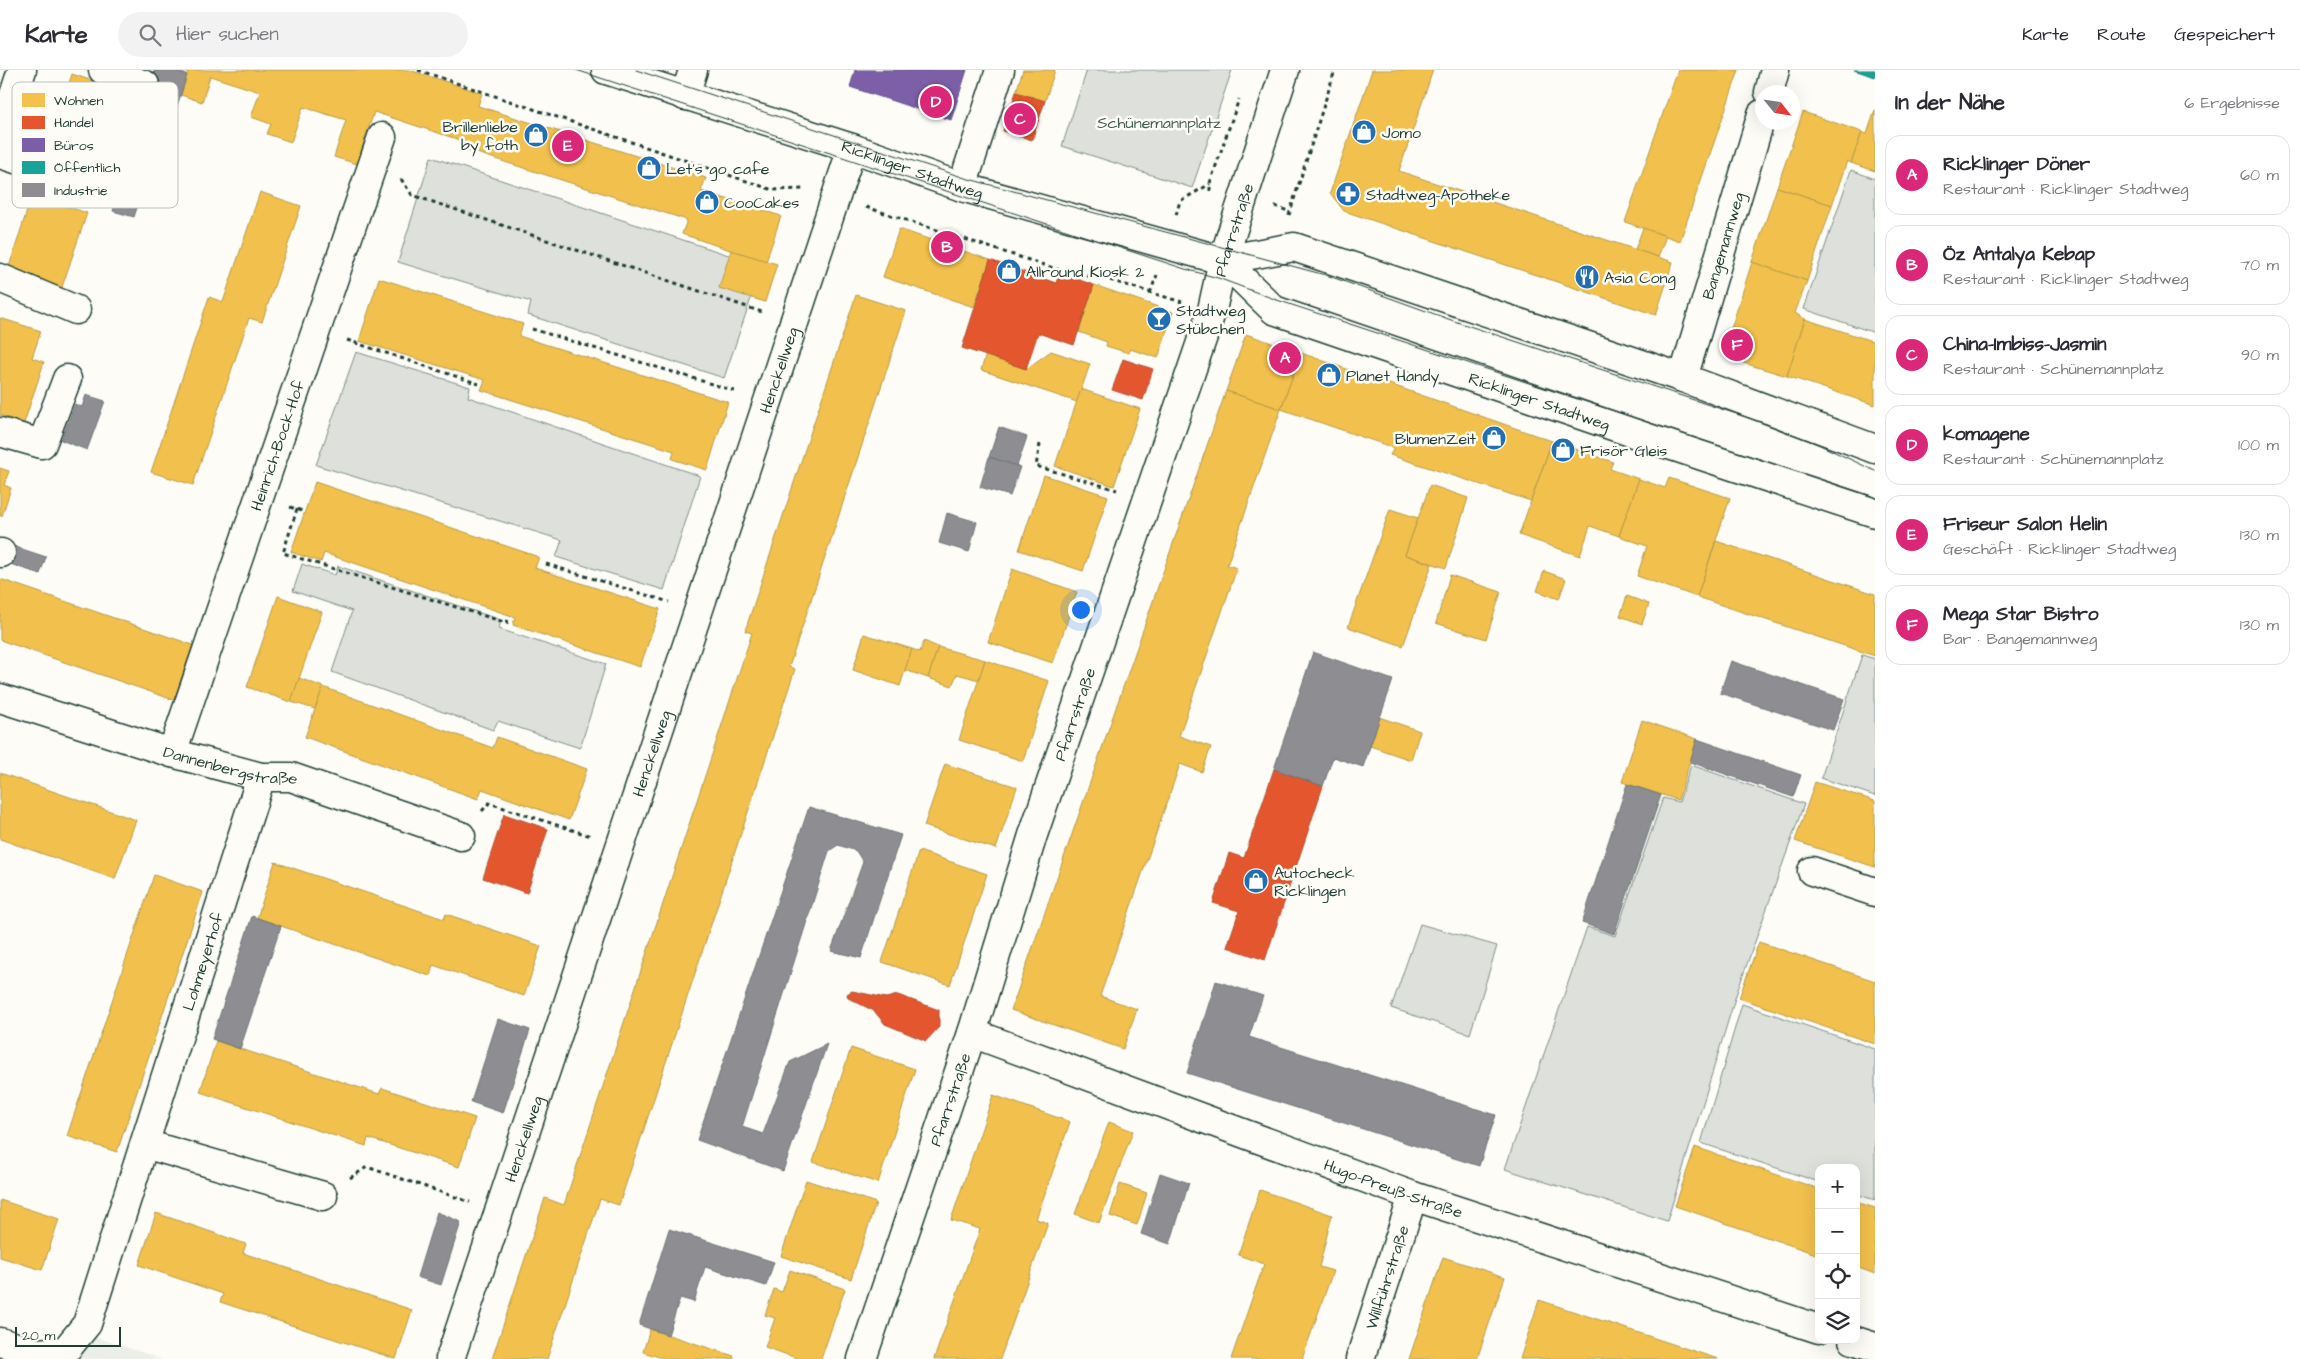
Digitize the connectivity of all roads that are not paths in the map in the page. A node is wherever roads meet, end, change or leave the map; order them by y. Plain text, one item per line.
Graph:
1 (22, 70) edge
2 (103, 70) edge
3 (606, 70) edge
4 (693, 70) edge
5 (1000, 70) edge
6 (1285, 70) edge
7 (1775, 70) edge
8 (18, 82) edge
9 (137, 82) edge
10 (1771, 85) edge
11 (685, 96) junction
12 (12, 101) edge
13 (1757, 130) edge
14 (0, 138) edge
15 (380, 141) road end
16 (852, 148) junction
17 (0, 154) edge
18 (12, 158) edge
19 (962, 186) junction
20 (1223, 260) junction
21 (0, 278) edge
22 (76, 310) dead end
23 (1683, 378) junction
24 (67, 379) dead end
25 (0, 432) edge
26 (1875, 449) edge
27 (1875, 512) edge
28 (0, 698) edge
29 (172, 753) junction
30 (261, 777) junction
31 (461, 836) road end
32 (1812, 871) dead end
33 (1875, 892) edge
34 (972, 1034) junction
35 (145, 1144) junction
36 (324, 1196) road end
37 (1413, 1196) junction
38 (1815, 1328) edge
39 (0, 1342) edge
40 (1860, 1342) edge
41 (1875, 1347) edge
42 (450, 1359) edge
43 (862, 1359) edge
44 (1360, 1359) edge

1 - 8 street
2 - 9 street
3 - 11 street, Ricklinger Stadtweg
4 - 11 street
5 - 19 street
6 - 20 street, Pfarrstraße
7 - 10 street
11 - 16 street, Ricklinger Stadtweg
12 - 14 street
13 - 23 street, Bangemannweg
15 - 29 street, Heinrich-Bock-Hof
16 - 19 street, Ricklinger Stadtweg
16 - 42 street, Henckellweg
17 - 18 street
19 - 20 street, Ricklinger Stadtweg
20 - 23 street, Ricklinger Stadtweg
20 - 27 street, Ricklinger Stadtweg
20 - 34 street, Pfarrstraße
21 - 22 street
23 - 26 street, Ricklinger Stadtweg
24 - 25 street
28 - 29 street, Dannenbergstraße
29 - 30 street, Dannenbergstraße
30 - 31 street, Dannenbergstraße
30 - 35 street, Lohmeyerhof
32 - 33 street
34 - 37 street, Hugo-Preuß-Straße
34 - 43 street, Pfarrstraße
35 - 36 street
35 - 39 street, Lohmeyerhof
37 - 38 street, Hugo-Preuß-Straße
37 - 44 street, Willführstraße
40 - 41 street

